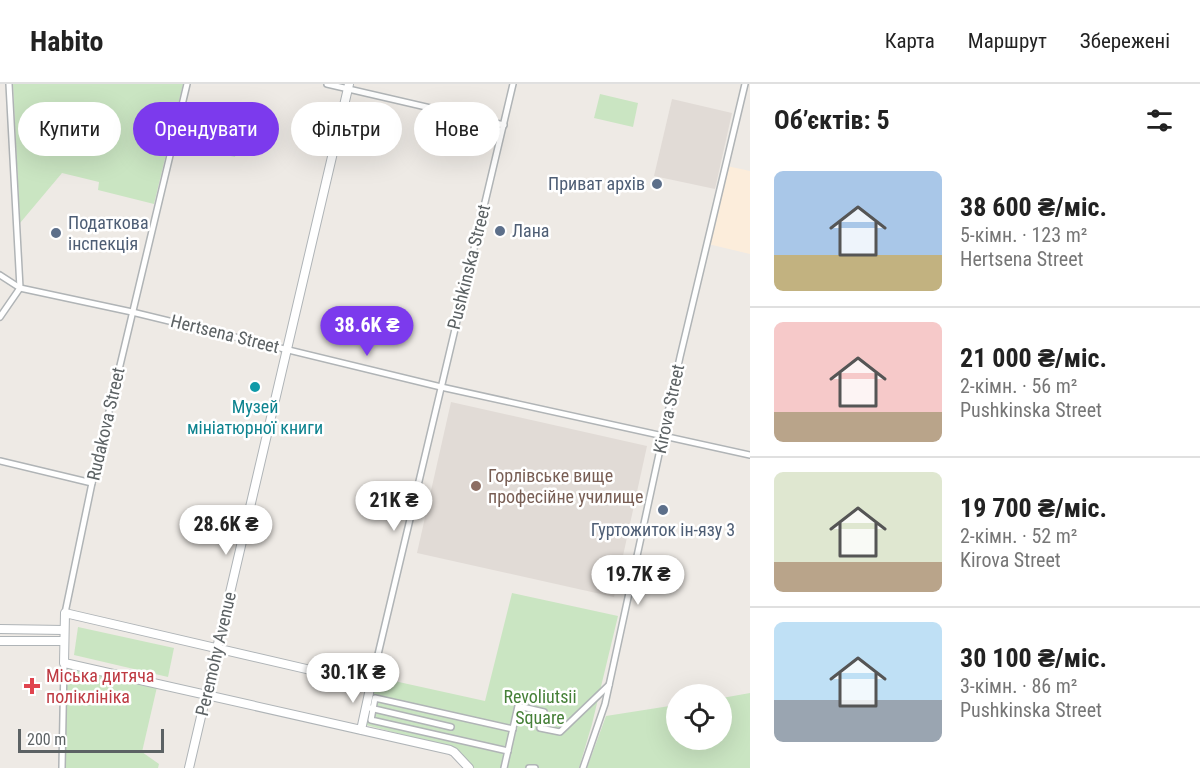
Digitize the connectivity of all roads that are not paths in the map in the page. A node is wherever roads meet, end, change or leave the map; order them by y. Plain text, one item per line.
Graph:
1 (9, 84) edge
2 (187, 84) edge
3 (327, 84) edge
4 (513, 84) edge
5 (745, 84) edge
6 (349, 87) edge
7 (504, 125) junction
8 (0, 275) edge
9 (20, 288) junction
10 (132, 312) junction
11 (0, 317) edge
12 (288, 350) junction
13 (441, 387) junction
14 (662, 436) junction
15 (750, 455) edge
16 (0, 461) edge
17 (92, 483) junction
18 (65, 613) junction
19 (0, 629) edge
20 (64, 630) junction
21 (64, 641) junction
22 (0, 642) edge
23 (217, 648) junction
24 (64, 663) junction
25 (371, 684) junction
26 (609, 685) junction
27 (206, 695) junction
28 (369, 708) junction
29 (453, 717) junction
30 (451, 727) junction
31 (513, 729) junction
32 (361, 730) junction
33 (448, 738) junction
34 (508, 751) junction
35 (62, 768) edge
36 (189, 768) edge
37 (469, 768) edge
38 (504, 768) edge
39 (529, 768) edge
40 (535, 768) edge
41 (584, 768) edge

1 - 9 street
2 - 10 street, Rudakova Street
3 - 6 street
4 - 7 street, Pushkinska Street
5 - 14 street, Kirova Street
6 - 7 street
6 - 12 street, Peremohy Avenue
7 - 13 street, Pushkinska Street
8 - 9 street, Hertsena Street
9 - 10 street, Hertsena Street
9 - 11 street
10 - 12 street, Hertsena Street
10 - 17 street, Rudakova Street
12 - 13 street, Hertsena Street
12 - 23 street, Peremohy Avenue
13 - 14 street, Hertsena Street
13 - 25 street, Pushkinska Street
14 - 15 street, Hertsena Street
14 - 26 street, Kirova Street
16 - 17 street
17 - 18 street, Rudakova Street
18 - 20 street, Rudakova Street
18 - 23 street
19 - 20 street
20 - 21 street, Rudakova Street
21 - 22 street
21 - 24 street, Rudakova Street
23 - 25 street
23 - 27 street, Peremohy Avenue
24 - 27 street
24 - 35 street, Rudakova Street
25 - 28 street, Pushkinska Street
26 - 31 street
26 - 41 street, Kirova Street
27 - 32 street
27 - 36 street, Peremohy Avenue
28 - 29 street
28 - 30 street
28 - 32 street, Pushkinska Street
28 - 33 street
29 - 30 street
29 - 31 street
30 - 33 street
31 - 34 street
32 - 37 street
33 - 34 street
34 - 38 street
39 - 40 street

